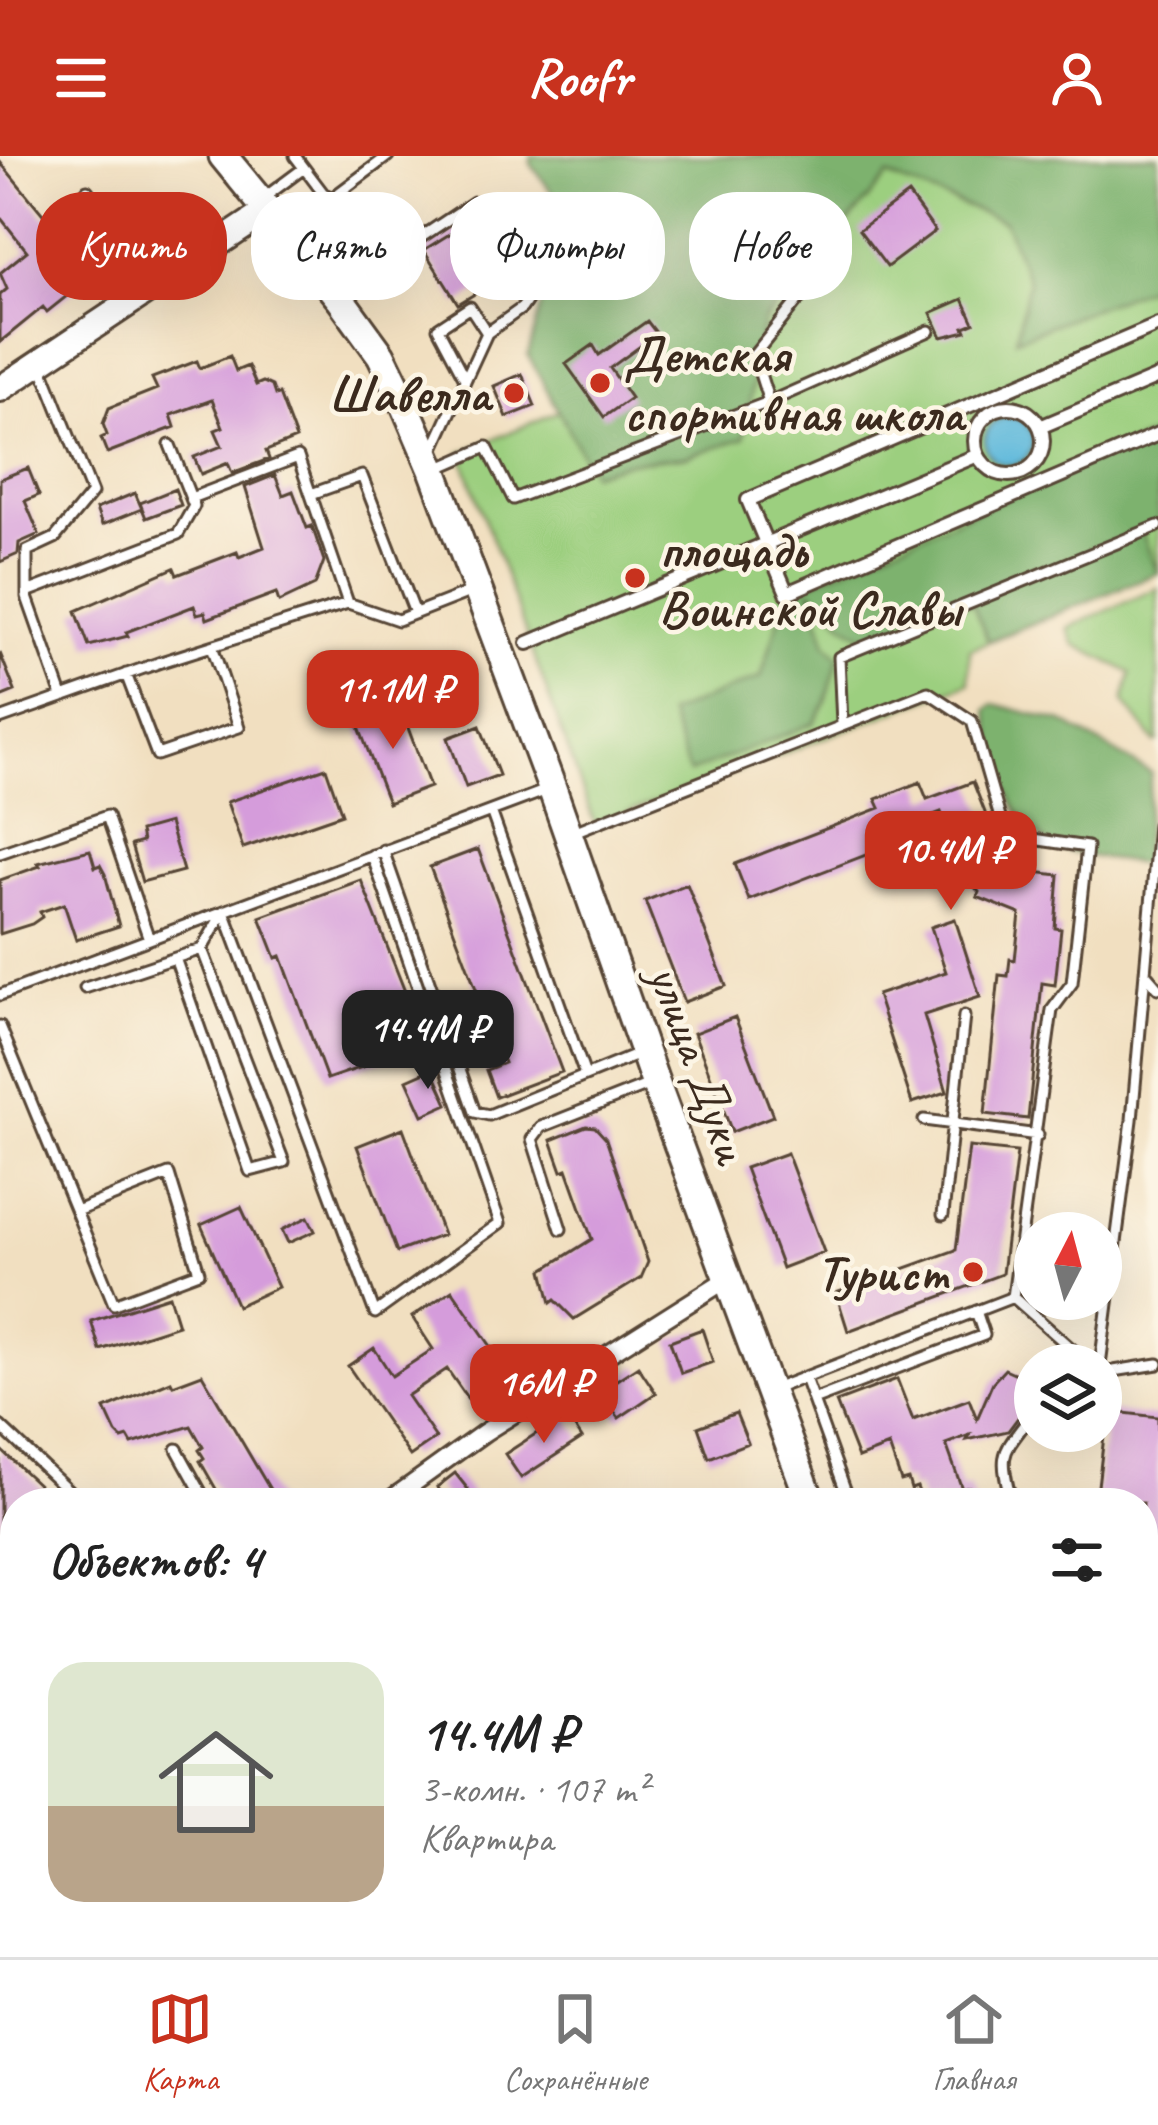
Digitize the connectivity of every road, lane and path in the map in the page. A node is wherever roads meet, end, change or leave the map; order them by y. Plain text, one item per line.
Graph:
1 (223, 156) edge
2 (295, 156) edge
3 (388, 156) edge
4 (304, 168) junction
5 (253, 192) edge
6 (279, 192) edge
7 (426, 234) edge
8 (134, 300) edge
9 (341, 300) edge
10 (799, 300) edge
11 (1158, 325) edge
12 (928, 331) dead end
13 (487, 333) junction
14 (40, 363) junction
15 (1158, 377) edge
16 (466, 380) junction
17 (0, 389) edge
18 (769, 402) junction
19 (992, 404) junction
20 (1040, 427) junction
21 (1158, 434) edge
22 (170, 445) dead end
23 (978, 455) junction
24 (431, 465) junction
25 (1023, 472) junction
26 (1030, 489) junction
27 (311, 494) junction
28 (190, 498) junction
29 (1158, 526) edge
30 (766, 542) junction
31 (477, 589) junction
32 (27, 592) junction
33 (348, 603) junction
34 (416, 613) junction
35 (528, 643) dead end
36 (212, 646) junction
37 (126, 674) junction
38 (62, 696) junction
39 (0, 719) edge
40 (842, 724) junction
41 (552, 788) junction
42 (491, 811) junction
43 (1158, 825) edge
44 (568, 834) junction
45 (0, 853) edge
46 (378, 853) junction
47 (224, 911) junction
48 (149, 939) junction
49 (202, 949) junction
50 (175, 958) junction
51 (42, 965) dead end
52 (1145, 973) junction
53 (46, 978) junction
54 (85, 988) dead end
55 (1158, 988) edge
56 (0, 995) edge
57 (964, 1016) dead end
58 (0, 1026) edge
59 (644, 1052) junction
60 (585, 1075) junction
61 (655, 1082) junction
62 (924, 1120) dead end
63 (953, 1124) junction
64 (1038, 1135) junction
65 (76, 1211) junction
66 (944, 1215) dead end
67 (561, 1229) dead end
68 (728, 1279) junction
69 (1013, 1297) junction
70 (976, 1311) junction
71 (1067, 1344) edge
72 (1103, 1344) edge
73 (1158, 1364) edge
74 (1122, 1367) edge
75 (805, 1378) junction
76 (769, 1391) junction
77 (813, 1400) junction
78 (0, 1426) edge
79 (1014, 1439) edge
80 (176, 1449) dead end
81 (66, 1488) edge
82 (198, 1488) edge
83 (407, 1488) edge
84 (805, 1488) edge
85 (845, 1488) edge
86 (1008, 1488) edge

1 - 5 main road, улица Дуки
2 - 4 lane
3 - 4 lane
4 - 6 lane
7 - 13 lane
8 - 14 main road
9 - 24 main road, улица Дуки
10 - 18 lane
11 - 19 street
12 - 18 lane
13 - 16 lane
13 - 16 lane
14 - 17 main road
14 - 32 lane
15 - 20 street
16 - 24 lane
18 - 24 lane
19 - 20 street
19 - 23 street
19 - 30 street
20 - 25 street
21 - 26 street
22 - 28 lane
23 - 25 street
23 - 30 street
24 - 31 main road, улица Дуки
25 - 26 street
26 - 30 street
27 - 28 lane
27 - 33 lane
27 - 34 lane
28 - 32 lane
29 - 40 lane
30 - 35 street
31 - 34 lane
31 - 41 main road, улица Дуки
32 - 38 lane
33 - 34 lane
33 - 36 lane
36 - 37 lane
36 - 37 lane
37 - 38 lane
38 - 39 lane
40 - 44 lane
40 - 64 lane
41 - 42 lane
41 - 44 main road, улица Дуки
42 - 46 lane
42 - 60 lane
43 - 52 lane
44 - 59 main road, улица Дуки
45 - 48 lane
46 - 47 lane
46 - 47 lane
46 - 60 lane
47 - 48 lane
47 - 49 lane
48 - 53 lane
49 - 50 lane
49 - 50 lane
50 - 54 lane
51 - 53 lane
52 - 55 lane
52 - 72 lane
53 - 56 lane
57 - 63 lane
58 - 65 lane
59 - 60 lane
59 - 61 main road, улица Дуки
61 - 67 lane
61 - 68 main road, улица Дуки
62 - 63 lane
63 - 64 lane
63 - 66 lane
64 - 69 lane
65 - 65 lane
68 - 76 main road, улица Дуки
68 - 83 street
69 - 70 lane
69 - 71 lane
70 - 75 lane
70 - 77 lane
73 - 74 lane
75 - 76 lane
75 - 77 lane
76 - 84 main road, улица Дуки
77 - 85 lane
78 - 81 lane
79 - 86 lane
80 - 82 lane

